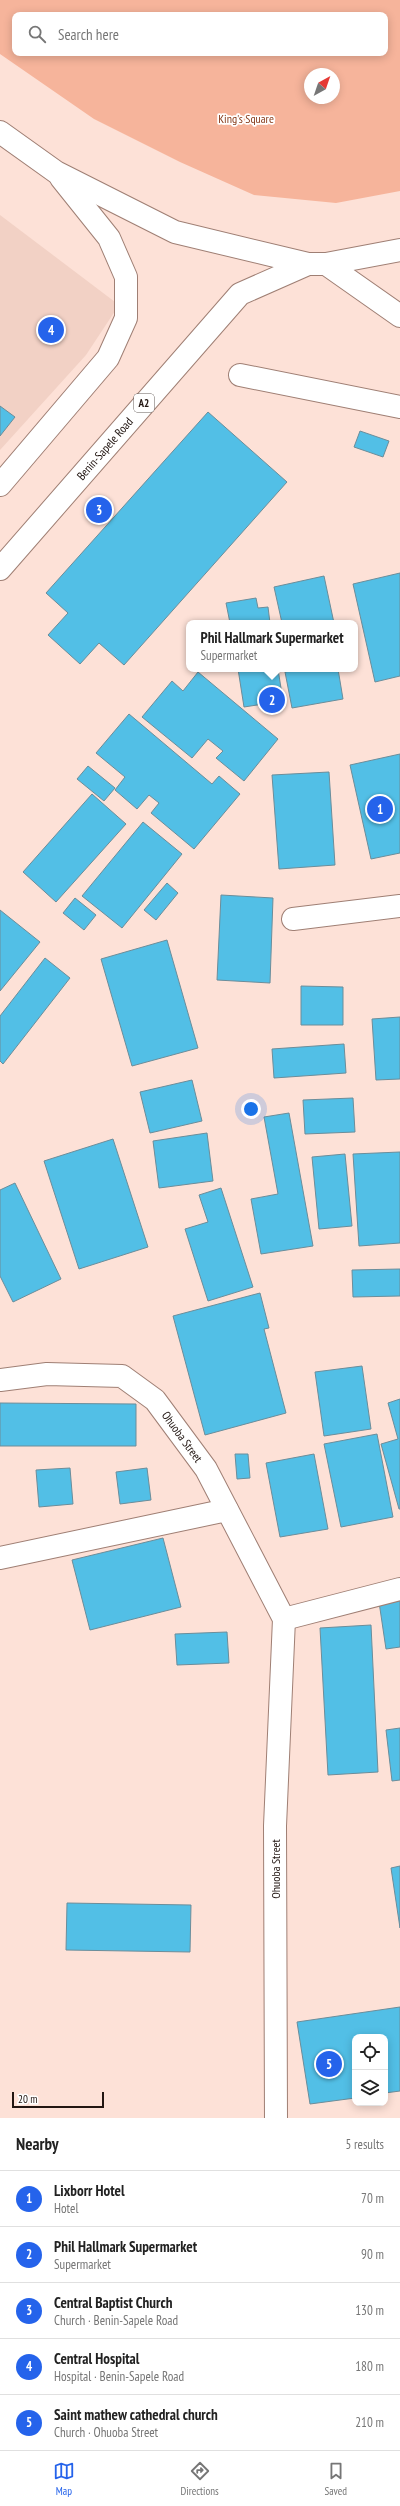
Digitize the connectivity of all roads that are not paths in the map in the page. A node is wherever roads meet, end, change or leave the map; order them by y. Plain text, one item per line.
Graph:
1 (0, 132) edge
2 (56, 172) junction
3 (400, 250) edge
4 (317, 264) junction
5 (400, 316) edge
6 (240, 375) dead end
7 (400, 407) edge
8 (0, 485) edge
9 (0, 569) edge
10 (400, 906) edge
11 (293, 919) dead end
12 (0, 1380) edge
13 (227, 1510) junction
14 (0, 1558) edge
15 (400, 1589) edge
16 (284, 1619) junction
17 (276, 2118) edge

1 - 2 main road, A2
2 - 4 main road, A2
2 - 8 main road, A2
3 - 4 main road, A2
4 - 5 main road
4 - 9 main road, Benin-Sapele Road / A2
6 - 7 main road
10 - 11 main road
12 - 13 main road, Ohuoba Street
13 - 14 main road
13 - 16 main road, Ohuoba Street
15 - 16 main road
16 - 17 main road, Ohuoba Street

